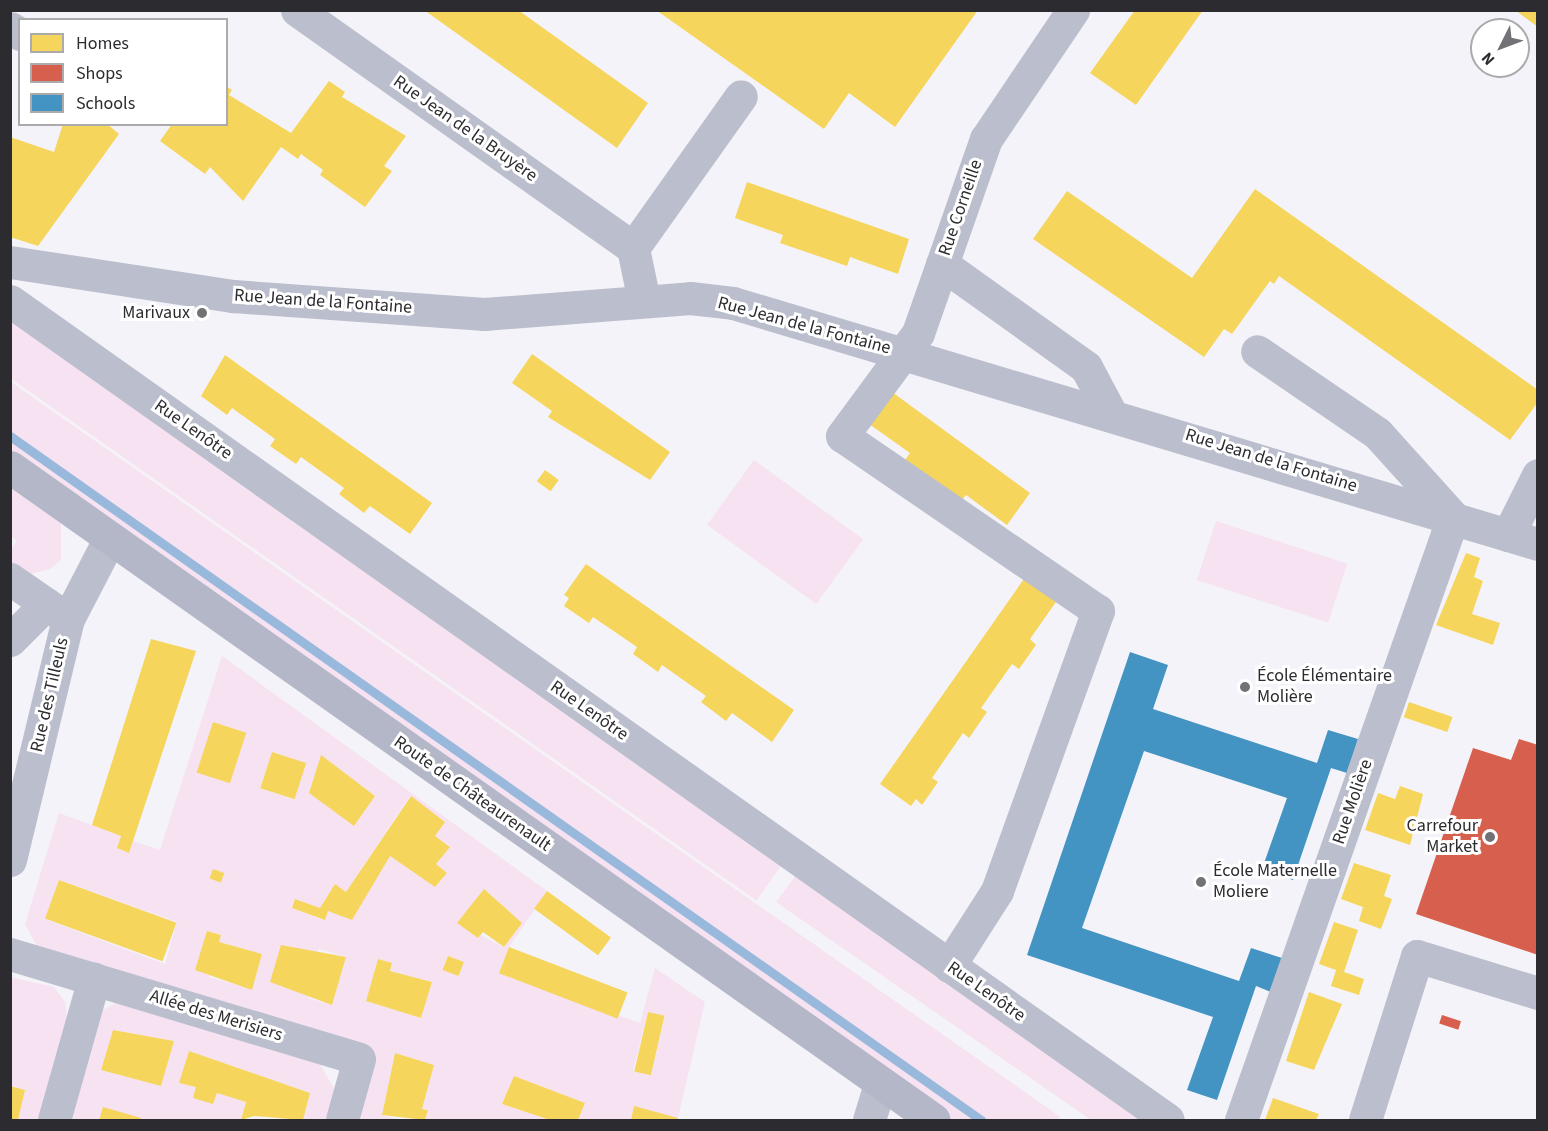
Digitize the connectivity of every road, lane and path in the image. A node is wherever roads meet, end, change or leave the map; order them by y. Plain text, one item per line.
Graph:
1 (297, 10) edge
2 (1073, 10) edge
3 (741, 96) dead end
4 (633, 248) junction
5 (10, 262) edge
6 (942, 264) junction
7 (10, 302) edge
8 (644, 302) junction
9 (1257, 351) dead end
10 (903, 352) junction
11 (1111, 414) junction
12 (10, 467) edge
13 (1538, 475) edge
14 (1453, 517) junction
15 (110, 538) junction
16 (1523, 540) edge
17 (10, 579) edge
18 (57, 612) junction
19 (10, 640) edge
20 (10, 860) edge
21 (10, 954) edge
22 (949, 966) junction
23 (94, 979) junction
24 (1538, 993) edge
25 (880, 1083) junction
26 (54, 1120) edge
27 (342, 1120) edge
28 (869, 1120) edge
29 (934, 1120) edge
30 (1168, 1120) edge
31 (1241, 1120) edge
32 (1365, 1120) edge

1 - 4 street, Rue Jean de la Bruyère
2 - 6 street, Rue Corneille
3 - 4 street
4 - 8 street
5 - 8 street, Rue Jean de la Fontaine
6 - 10 street, Rue Corneille
6 - 11 street
7 - 22 street, Rue Lenôtre
8 - 10 street, Rue Jean de la Fontaine
9 - 14 street
10 - 11 street, Rue Jean de la Fontaine
10 - 22 street, Rue Corneille
11 - 14 street, Rue Jean de la Fontaine
12 - 15 main road, Route de Châteaurenault
13 - 16 street
14 - 16 street, Rue Jean de la Fontaine
14 - 31 street, Rue Molière
15 - 18 street, Rue des Tilleuls
15 - 25 main road, Route de Châteaurenault
17 - 18 street
18 - 19 street
18 - 20 street, Rue des Tilleuls
21 - 23 street, Allée des Merisiers
22 - 30 street, Rue Lenôtre
23 - 26 street
23 - 27 street, Allée des Merisiers
24 - 32 street
25 - 28 street
25 - 29 main road, Route de Châteaurenault

